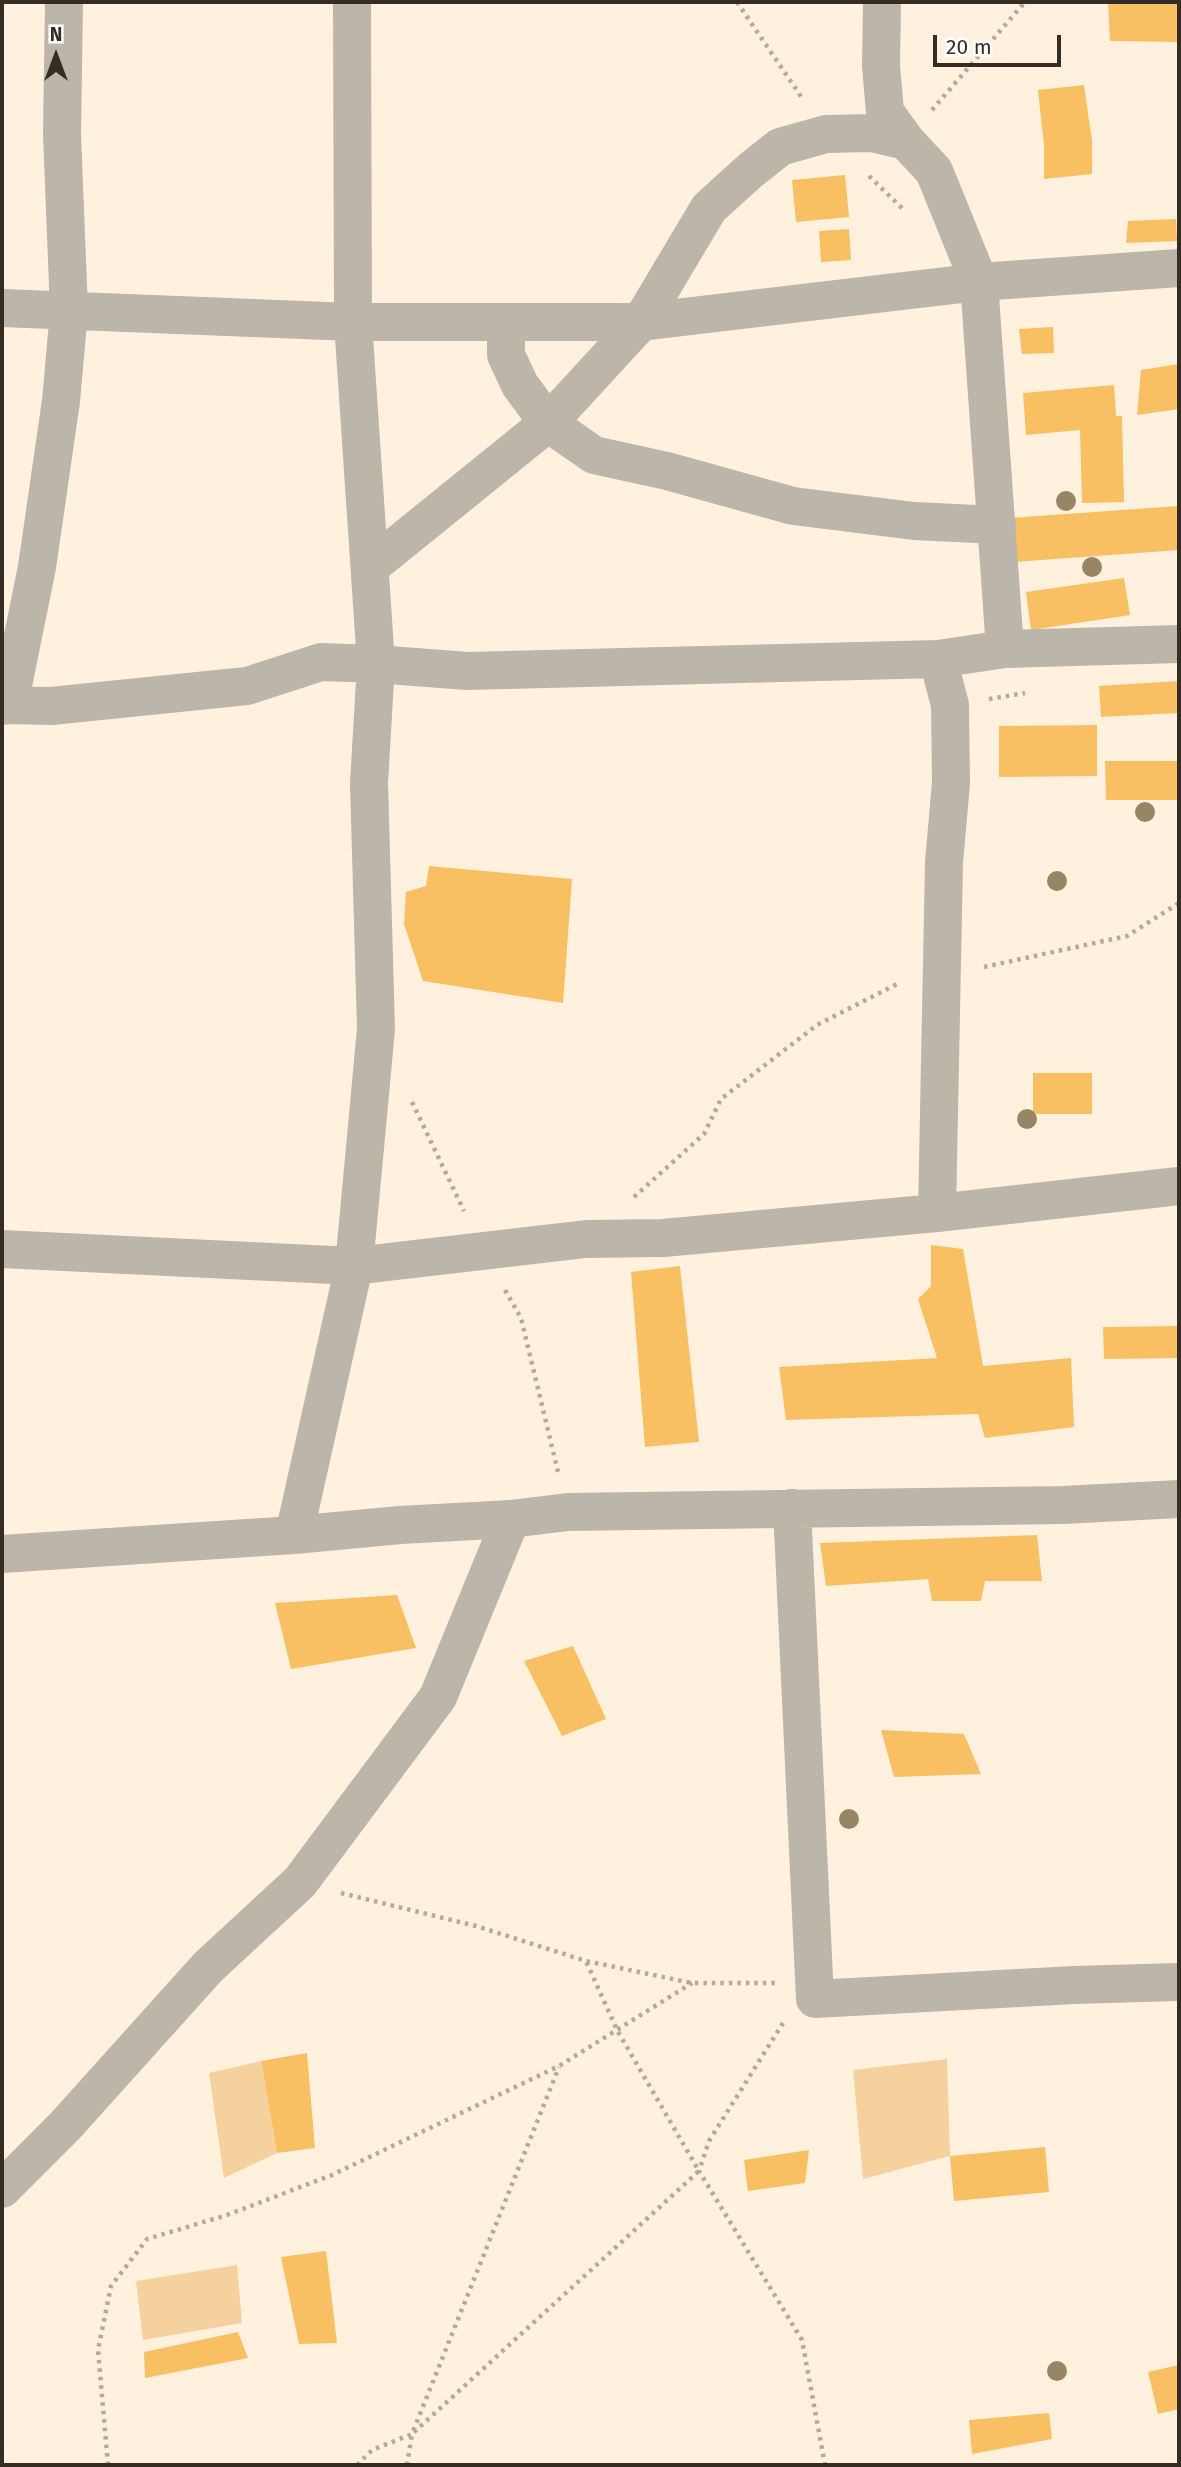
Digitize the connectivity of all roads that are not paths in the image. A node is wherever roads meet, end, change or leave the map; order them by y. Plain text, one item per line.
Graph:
1 (64, 2) edge
2 (352, 2) edge
3 (882, 2) edge
4 (906, 141) junction
5 (1179, 268) edge
6 (979, 282) junction
7 (2, 308) edge
8 (69, 311) junction
9 (353, 322) junction
10 (641, 322) junction
11 (506, 323) junction
12 (548, 423) junction
13 (996, 526) junction
14 (370, 567) junction
15 (1179, 644) edge
16 (1005, 649) junction
17 (937, 659) junction
18 (376, 664) junction
19 (6, 706) edge
20 (1179, 1186) edge
21 (937, 1213) junction
22 (2, 1249) edge
23 (354, 1266) junction
24 (1179, 1499) edge
25 (792, 1508) junction
26 (510, 1519) junction
27 (294, 1535) junction
28 (2, 1554) edge
29 (1179, 1982) edge
30 (2, 2189) edge

1 - 8 street
2 - 9 street
3 - 4 street
4 - 6 street
4 - 10 street
5 - 6 street
6 - 10 street
6 - 13 street
7 - 8 street
8 - 9 street
8 - 19 street
9 - 11 street
9 - 14 street
10 - 11 street
10 - 12 street
11 - 12 street
12 - 13 street
12 - 14 street
13 - 16 street
14 - 18 street
15 - 16 street
16 - 17 street
17 - 18 street
17 - 21 street
18 - 19 street
18 - 23 street
20 - 21 street
21 - 23 street
22 - 23 street
23 - 27 street
24 - 25 street
25 - 26 street
25 - 29 street
26 - 27 street
26 - 30 street
27 - 28 street

